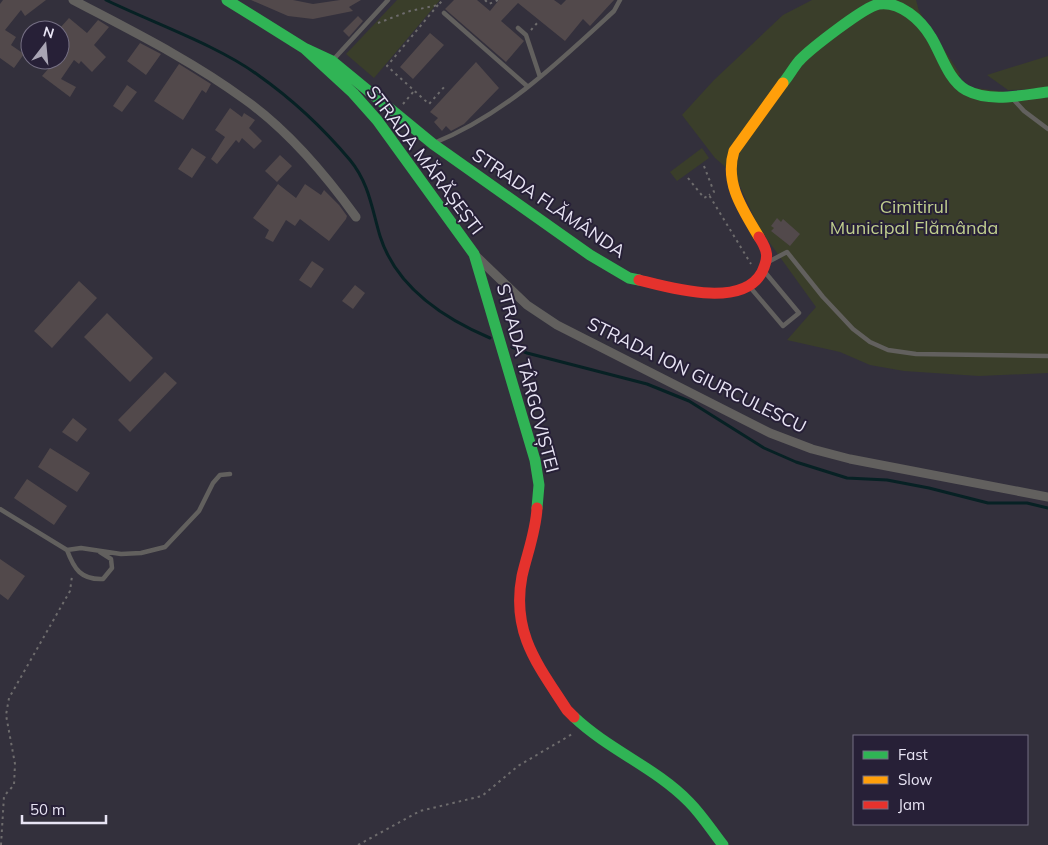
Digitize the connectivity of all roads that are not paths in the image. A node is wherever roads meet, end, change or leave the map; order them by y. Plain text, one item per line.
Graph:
1 (73, 0) edge
2 (227, 0) edge
3 (388, 0) edge
4 (620, 0) edge
5 (444, 14) dead end
6 (518, 28) dead end
7 (304, 48) junction
8 (332, 61) junction
9 (540, 77) junction
10 (527, 86) junction
11 (1048, 92) edge
12 (1010, 96) junction
13 (1048, 129) edge
14 (433, 144) junction
15 (356, 217) dead end
16 (474, 254) junction
17 (763, 270) junction
18 (748, 286) junction
19 (1048, 356) edge
20 (230, 474) dead end
21 (1048, 497) edge
22 (0, 509) edge
23 (66, 550) junction
24 (98, 550) junction
25 (723, 845) edge

1 - 15 street
2 - 7 street, STRADA MĂRĂȘEȘTI
3 - 8 lane
4 - 9 lane
5 - 10 lane
6 - 9 lane
7 - 8 street, STRADA FLĂMÂNDA
7 - 16 street, STRADA MĂRĂȘEȘTI
8 - 14 street, STRADA FLĂMÂNDA
9 - 10 lane
10 - 14 lane
11 - 12 street
12 - 13 lane
12 - 17 street
14 - 18 street, STRADA FLĂMÂNDA
16 - 21 street, STRADA ION GIURCULESCU
16 - 25 street, STRADA TÂRGOVIȘTEI
17 - 18 street, STRADA FLĂMÂNDA
17 - 18 lane
17 - 19 lane
20 - 24 lane
22 - 23 lane
23 - 24 lane
23 - 24 lane

